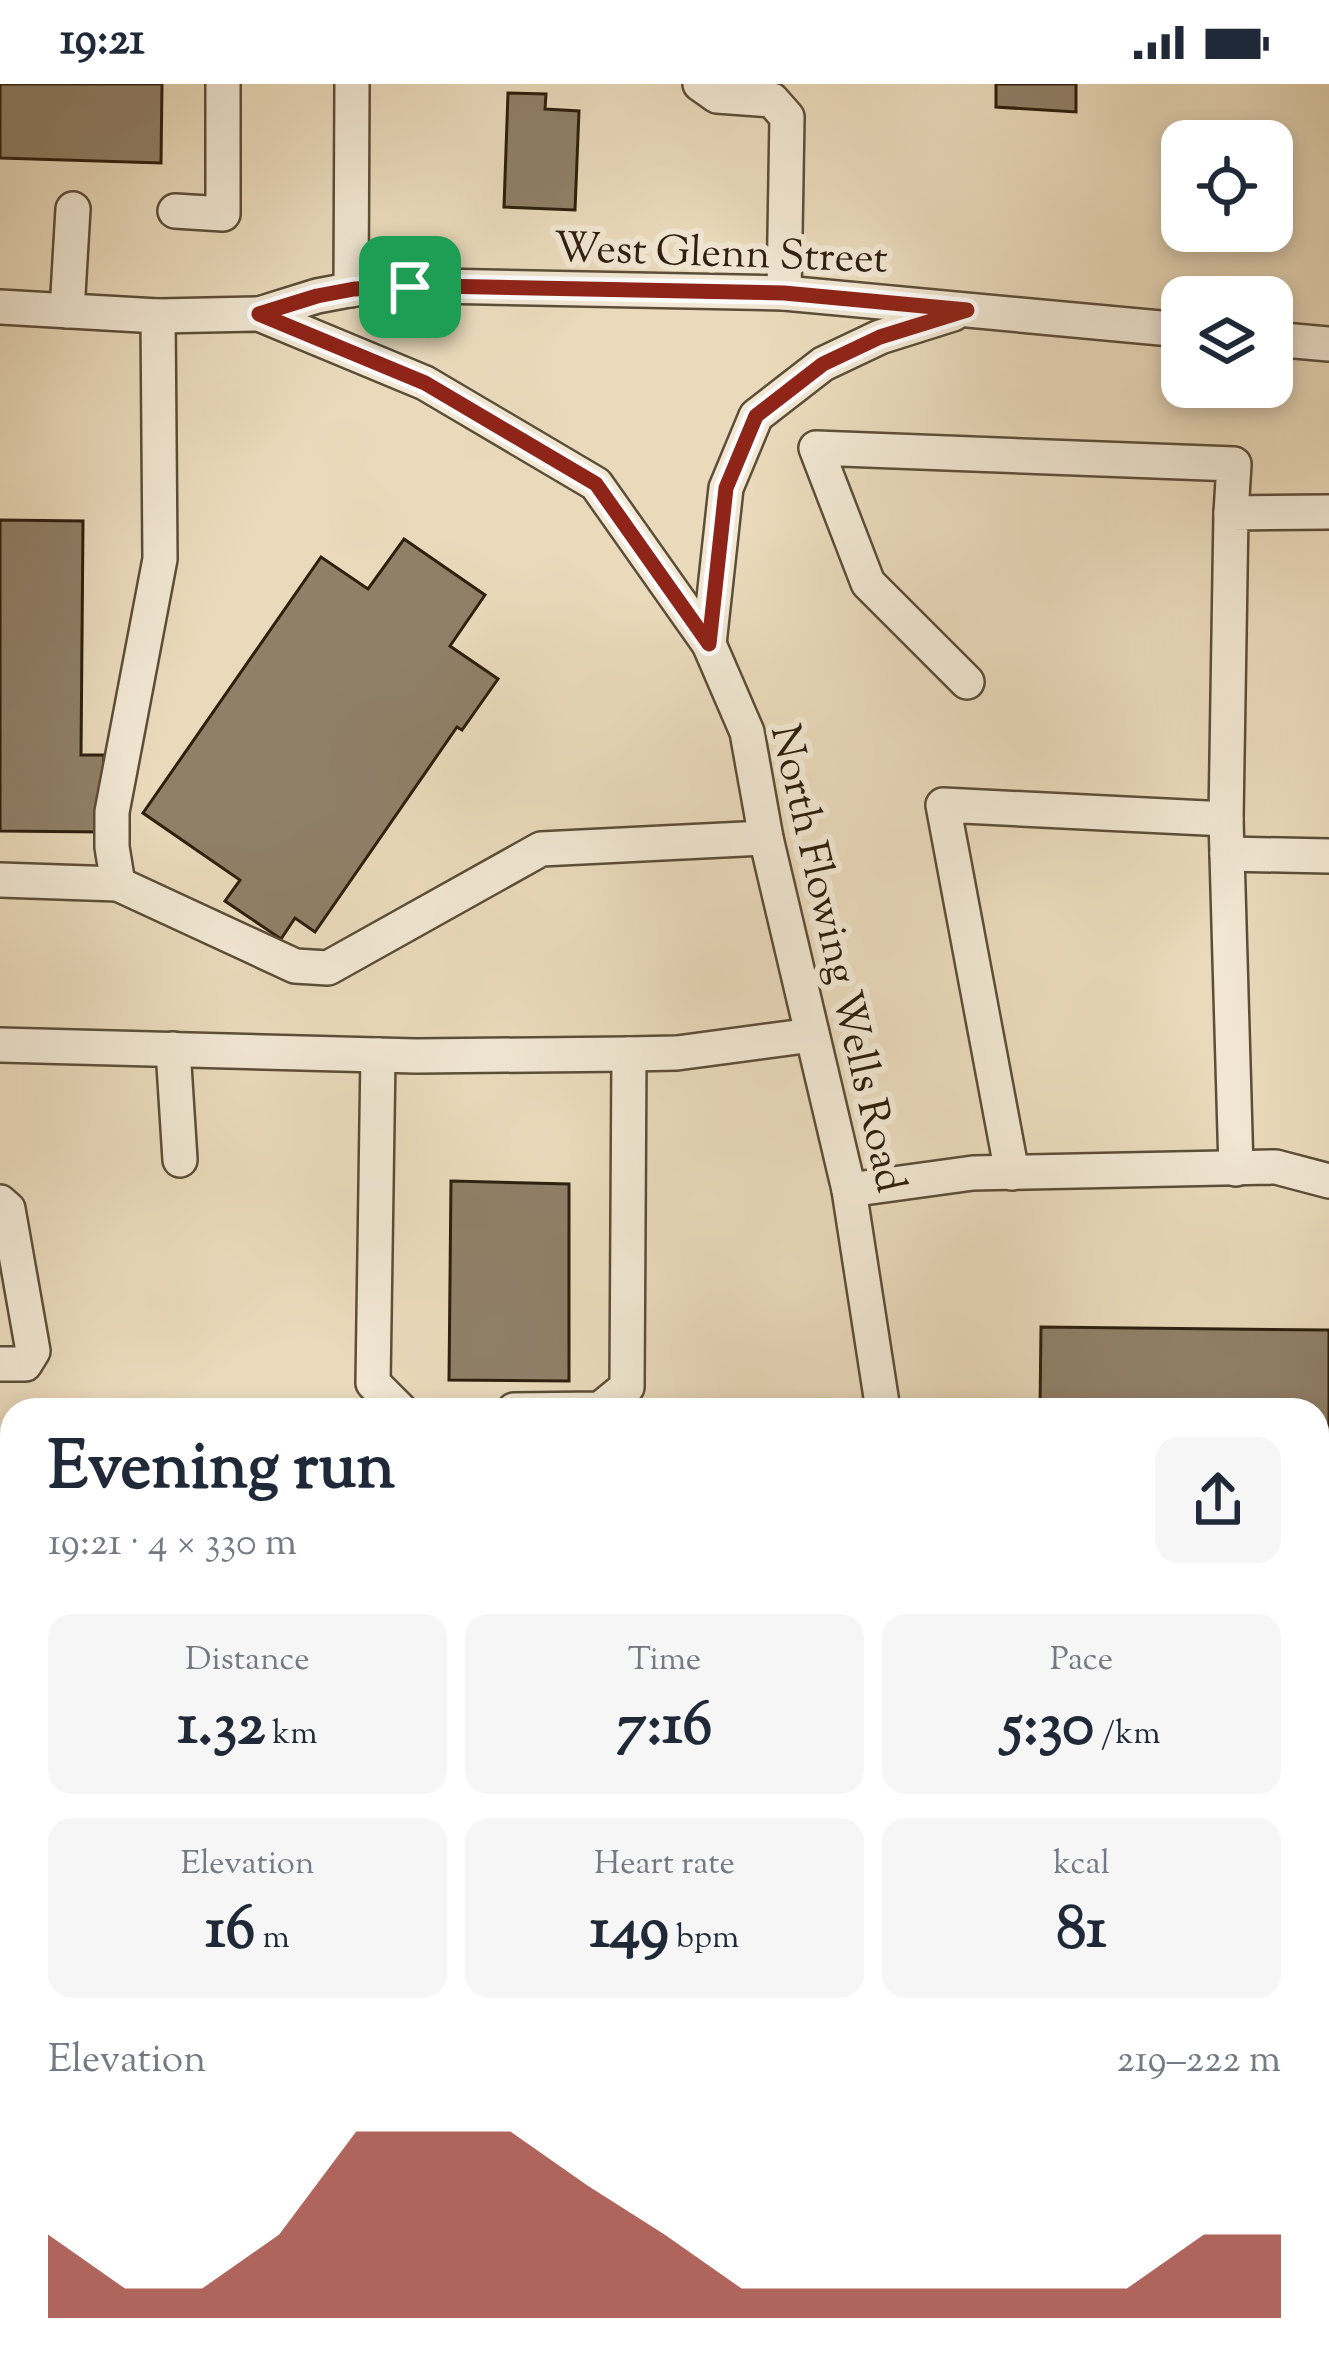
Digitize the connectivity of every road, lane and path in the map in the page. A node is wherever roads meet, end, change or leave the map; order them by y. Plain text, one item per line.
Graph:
1 (223, 84) edge
2 (352, 84) edge
3 (700, 84) edge
4 (73, 209) dead end
5 (175, 211) dead end
6 (351, 290) junction
7 (784, 293) junction
8 (0, 307) edge
9 (67, 310) junction
10 (967, 310) junction
11 (259, 314) junction
12 (158, 316) junction
13 (1161, 328) edge
14 (1293, 341) edge
15 (1329, 344) edge
16 (1329, 512) edge
17 (1232, 513) junction
18 (709, 644) junction
19 (967, 682) dead end
20 (1226, 819) junction
21 (766, 838) junction
22 (1227, 854) junction
23 (1329, 856) edge
24 (0, 880) edge
25 (118, 884) junction
26 (812, 1035) junction
27 (0, 1045) edge
28 (173, 1049) junction
29 (629, 1054) junction
30 (378, 1055) junction
31 (180, 1160) dead end
32 (1235, 1169) junction
33 (1012, 1173) junction
34 (1329, 1180) edge
35 (849, 1190) junction
36 (0, 1202) edge
37 (0, 1364) edge
38 (388, 1398) edge
39 (614, 1398) edge
40 (881, 1398) edge

1 - 5 street
2 - 6 street
3 - 7 street
4 - 9 street
6 - 7 street, West Glenn Street
6 - 11 street, West Glenn Street
7 - 10 street, West Glenn Street
8 - 9 street, North Flowing Wells Road
9 - 12 street, North Flowing Wells Road
10 - 13 street, West Glenn Street
10 - 18 street
11 - 12 street, North Flowing Wells Road
11 - 18 street, North Flowing Wells Road
12 - 25 street
14 - 15 street
16 - 17 street
17 - 19 street
17 - 20 street
18 - 21 street, North Flowing Wells Road
20 - 22 street
20 - 33 street
21 - 25 street
21 - 26 street, North Flowing Wells Road
22 - 23 street
22 - 32 street
24 - 25 street
26 - 29 street
26 - 35 street, North Flowing Wells Road
27 - 28 street
28 - 30 street
28 - 31 street
29 - 30 street
29 - 39 street
30 - 38 street
32 - 33 street
32 - 34 street
33 - 35 street
35 - 40 street, North Flowing Wells Road
36 - 37 street

